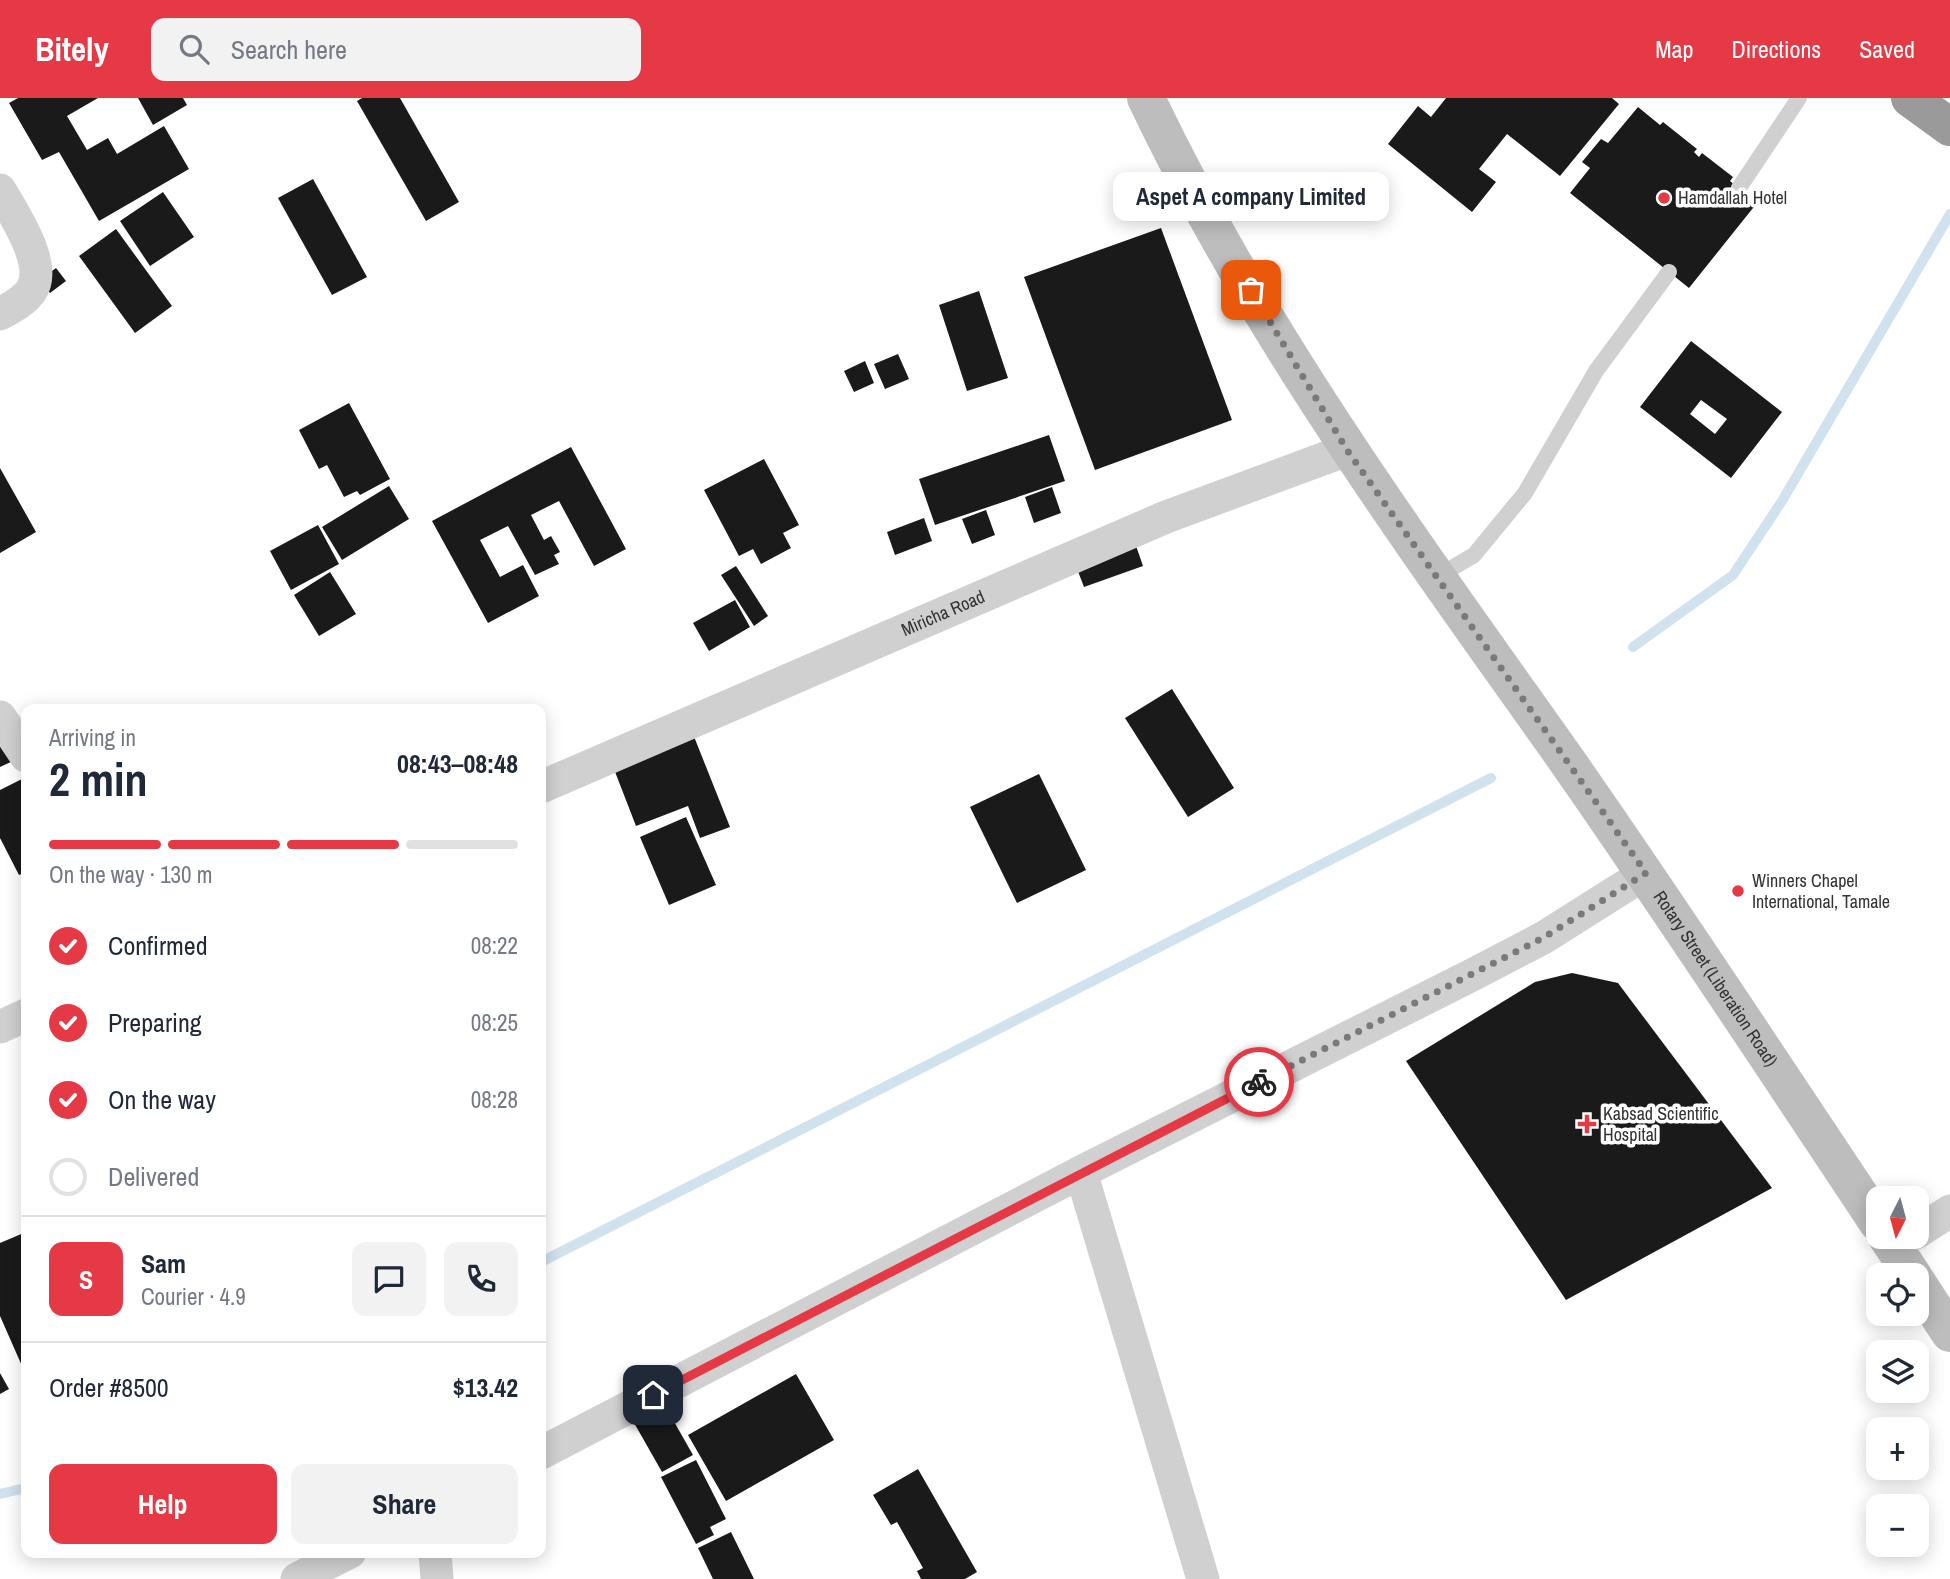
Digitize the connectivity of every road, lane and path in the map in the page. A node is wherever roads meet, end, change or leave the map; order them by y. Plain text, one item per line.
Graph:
1 (1146, 98) edge
2 (1799, 98) edge
3 (1739, 188) dead end
4 (0, 190) edge
5 (1669, 272) dead end
6 (0, 314) edge
7 (1347, 450) junction
8 (1437, 577) junction
9 (0, 717) edge
10 (21, 748) edge
11 (546, 785) edge
12 (1646, 873) junction
13 (21, 1017) edge
14 (0, 1027) edge
15 (1081, 1171) junction
16 (1866, 1193) edge
17 (1950, 1211) edge
18 (1929, 1224) edge
19 (1929, 1300) edge
20 (1950, 1332) edge
21 (546, 1451) edge
22 (338, 1558) edge
23 (436, 1558) edge
24 (297, 1579) edge
25 (438, 1579) edge
26 (1203, 1579) edge

1 - 7 street, Rotary Street (Liberation Road)
2 - 3 lane
4 - 6 street
5 - 8 lane
7 - 8 street, Rotary Street (Liberation Road)
7 - 11 street, Miricha Road
8 - 12 street, Rotary Street (Liberation Road)
9 - 10 street
12 - 15 street
12 - 16 street, Rotary Street (Liberation Road)
13 - 14 street
15 - 21 street
15 - 26 street
17 - 18 street
19 - 20 street
22 - 24 street
23 - 25 street

